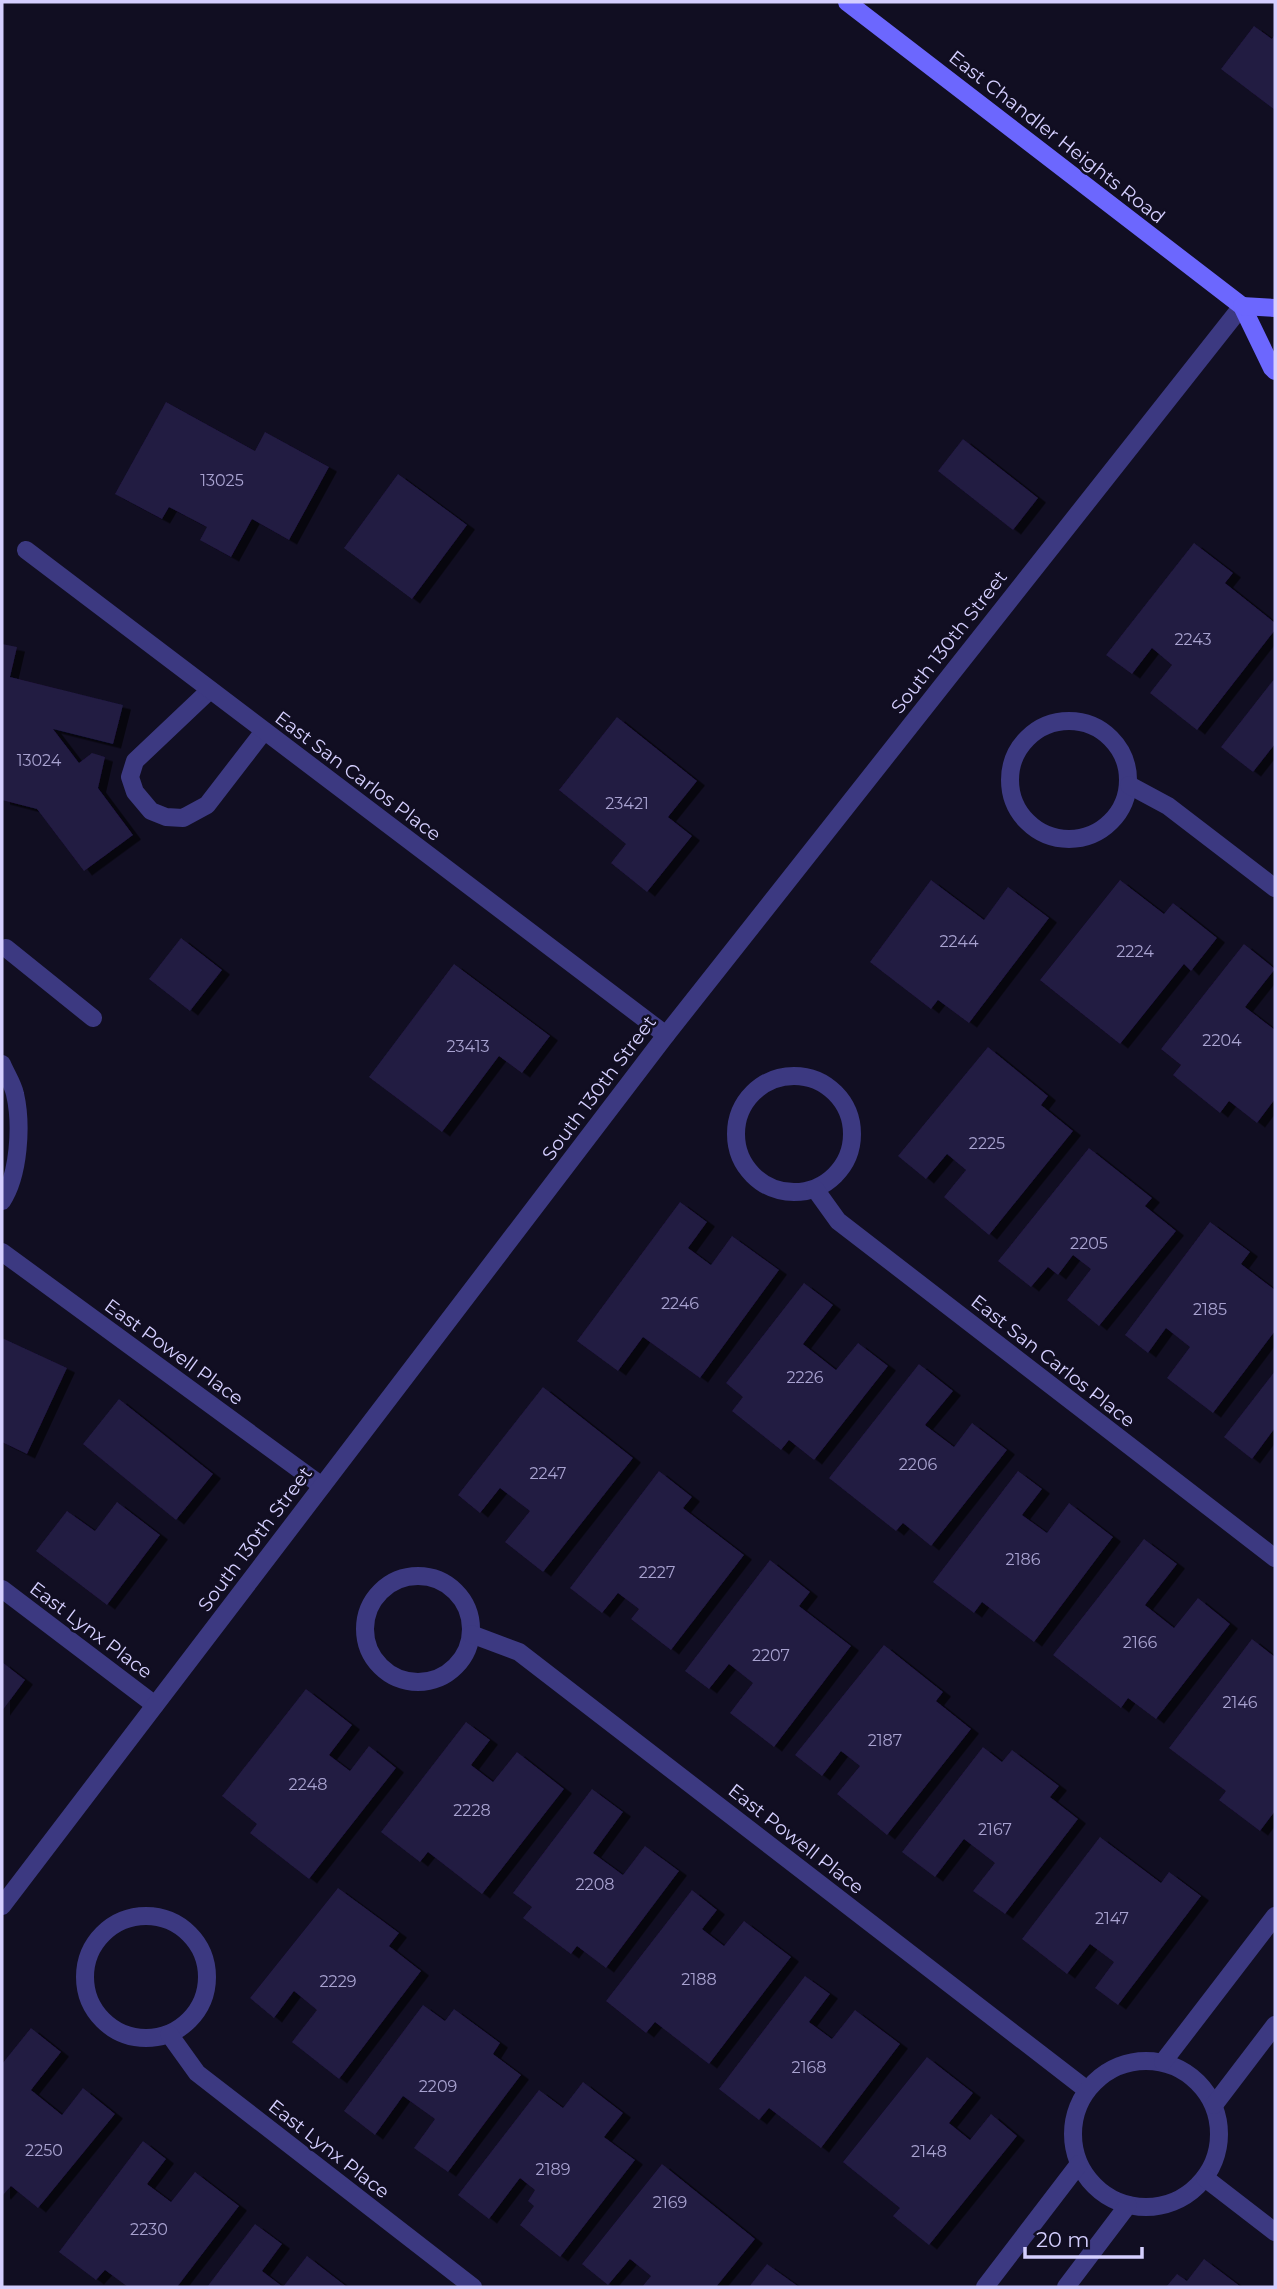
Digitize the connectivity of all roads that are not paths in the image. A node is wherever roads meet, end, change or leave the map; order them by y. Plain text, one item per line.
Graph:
1 (847, 2) edge
2 (1242, 306) junction
3 (1275, 308) edge
4 (1275, 371) edge
5 (26, 550) dead end
6 (210, 690) junction
7 (264, 732) junction
8 (1129, 785) junction
9 (1275, 888) edge
10 (3, 949) edge
11 (93, 1018) dead end
12 (666, 1035) junction
13 (2, 1064) edge
14 (815, 1189) junction
15 (2, 1201) edge
16 (2, 1252) edge
17 (322, 1486) junction
18 (1275, 1558) edge
19 (2, 1589) edge
20 (471, 1634) junction
21 (155, 1705) junction
22 (2, 1906) edge
23 (1275, 1916) edge
24 (1275, 2025) edge
25 (169, 2034) junction
26 (1163, 2062) junction
27 (1087, 2090) junction
28 (1214, 2105) junction
29 (1079, 2164) junction
30 (1205, 2178) junction
31 (1129, 2205) junction
32 (1275, 2232) edge
33 (473, 2287) edge
34 (985, 2287) edge
35 (1066, 2287) edge

1 - 2 main road, East Chandler Heights Road
2 - 3 main road
2 - 4 main road, East Chandler Heights Road
2 - 12 street, South 130th Street
5 - 6 street, East San Carlos Place
6 - 7 street, East San Carlos Place
6 - 7 street
7 - 12 street, East San Carlos Place
8 - 8 street
8 - 9 street
10 - 11 street
12 - 17 street, South 130th Street
13 - 15 street
14 - 14 street
14 - 18 street, East San Carlos Place
16 - 17 street, East Powell Place
17 - 21 street, South 130th Street
19 - 21 street, East Lynx Place
20 - 20 street
20 - 27 street, East Powell Place
21 - 22 street, South 130th Street
23 - 26 street
24 - 28 street
25 - 25 street
25 - 33 street, East Lynx Place
26 - 27 street
26 - 28 street
27 - 29 street
28 - 30 street
29 - 31 street
29 - 34 street
30 - 31 street
30 - 32 street
31 - 35 street

